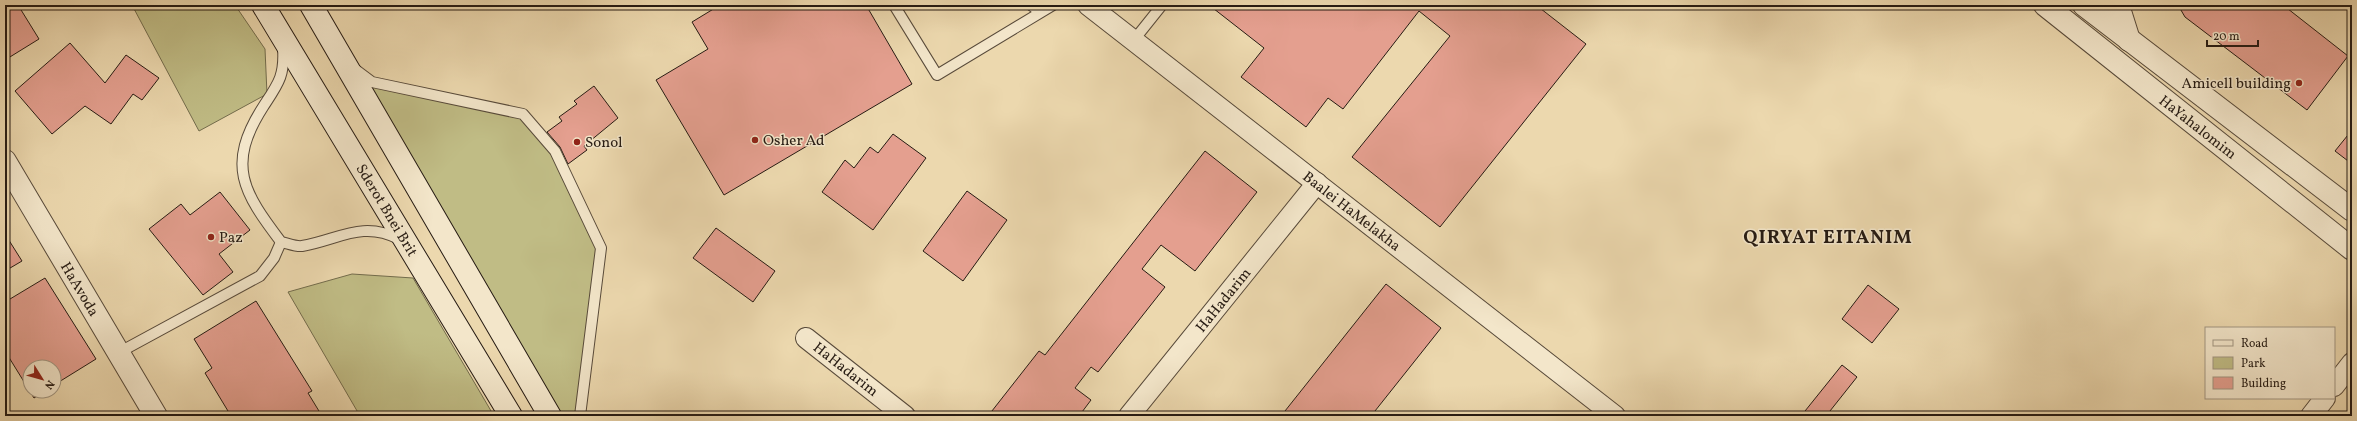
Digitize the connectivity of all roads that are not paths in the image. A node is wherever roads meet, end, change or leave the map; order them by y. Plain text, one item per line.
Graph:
1 (263, 5) edge
2 (311, 5) edge
3 (894, 5) edge
4 (1031, 5) edge
5 (1053, 5) edge
6 (1088, 5) edge
7 (1162, 5) edge
8 (2045, 5) edge
9 (2084, 5) edge
10 (2118, 5) edge
11 (1040, 12) junction
12 (2071, 13) edge
13 (281, 34) junction
14 (1134, 40) junction
15 (2129, 40) junction
16 (344, 61) junction
17 (5, 161) edge
18 (1317, 184) junction
19 (2352, 210) edge
20 (281, 242) junction
21 (406, 242) junction
22 (2352, 248) edge
23 (806, 338) dead end
24 (118, 353) junction
25 (2352, 363) edge
26 (2335, 385) edge
27 (2324, 399) edge
28 (156, 416) edge
29 (511, 416) edge
30 (550, 416) edge
31 (580, 416) edge
32 (905, 416) edge
33 (1129, 416) edge
34 (1615, 416) edge
35 (2311, 416) edge

1 - 13 street, Sderot Bnei Brit
2 - 16 street
3 - 11 lane
4 - 11 lane
5 - 11 lane
6 - 14 street, Baalei HaMelakha
7 - 14 lane
8 - 12 street, HaYahalomim
9 - 15 street, HaYahalomim
10 - 15 street
12 - 22 street, HaYahalomim
13 - 20 lane
13 - 21 street, Sderot Bnei Brit
14 - 18 street, Baalei HaMelakha
15 - 19 street, HaYahalomim
16 - 30 street
16 - 31 lane
17 - 24 street, HaAvoda
18 - 33 street, HaHadarim
18 - 34 street, Baalei HaMelakha
20 - 21 lane
20 - 24 lane
21 - 29 street, Sderot Bnei Brit
23 - 32 street, HaHadarim
24 - 28 street, HaAvoda
25 - 26 street
27 - 35 street

